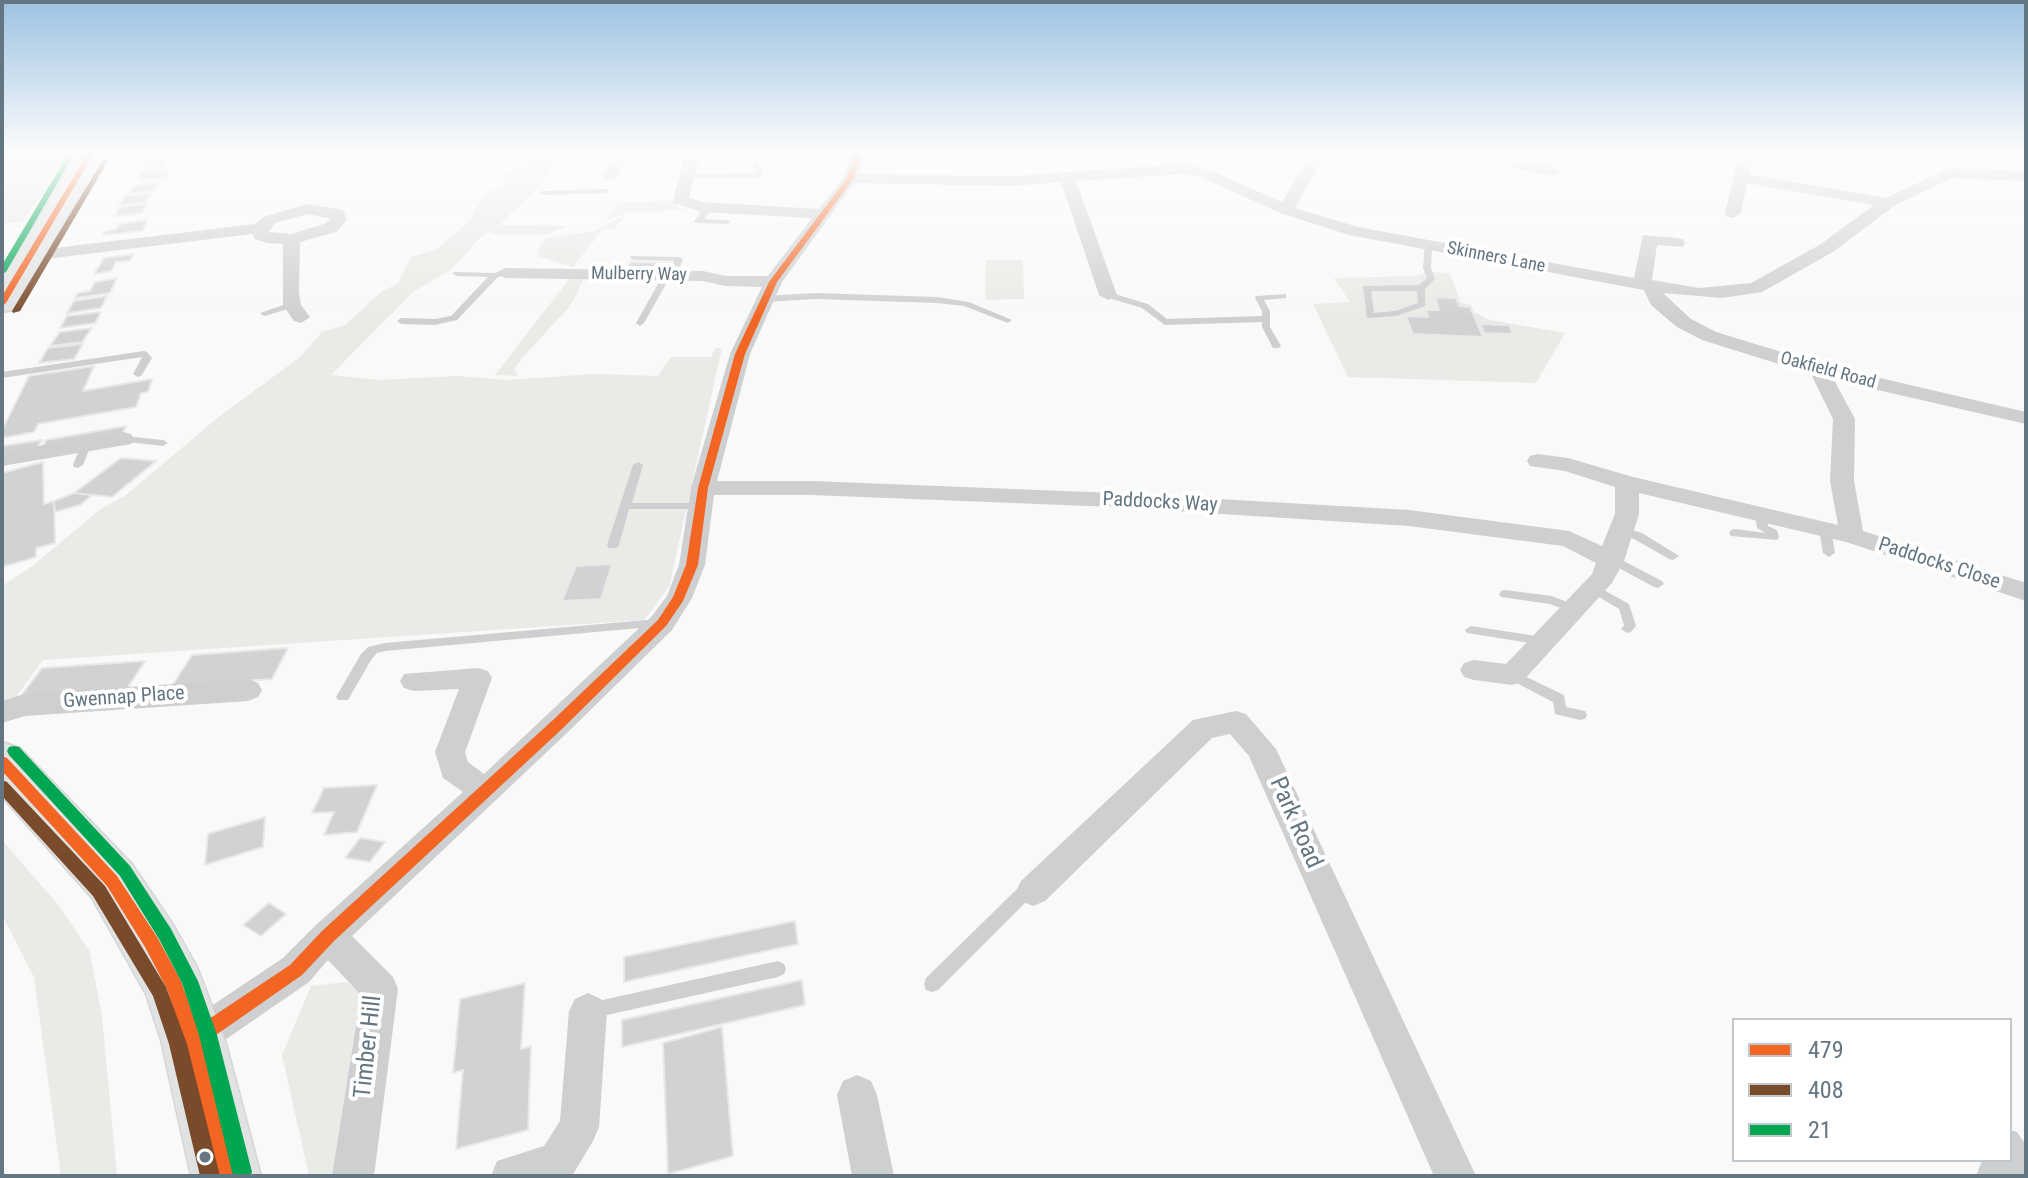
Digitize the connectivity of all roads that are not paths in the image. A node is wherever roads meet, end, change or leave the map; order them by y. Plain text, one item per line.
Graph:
1 (58, 208) edge
2 (709, 208) joint
3 (828, 208) edge
4 (1078, 208) edge
5 (1282, 208) edge
6 (1734, 208) edge
7 (1881, 208) edge
8 (1286, 210) joint
9 (1733, 213) dead end
10 (824, 214) junction
11 (727, 222) dead end
12 (260, 228) junction
13 (292, 239) junction
14 (1677, 243) dead end
15 (1428, 245) junction
16 (29, 256) junction
17 (634, 258) dead end
18 (457, 274) dead end
19 (500, 274) junction
20 (670, 275) junction
21 (1647, 285) junction
22 (1421, 288) junction
23 (769, 291) junction
24 (1108, 295) joint
25 (1283, 296) dead end
26 (4, 298) edge
27 (296, 311) joint
28 (264, 313) dead end
29 (1264, 319) junction
30 (1008, 320) dead end
31 (401, 321) dead end
32 (640, 323) dead end
33 (1276, 346) dead end
34 (1819, 370) junction
35 (138, 374) dead end
36 (2, 375) edge
37 (2026, 418) edge
38 (123, 439) joint
39 (163, 443) dead end
40 (2, 459) edge
41 (1538, 461) dead end
42 (638, 465) dead end
43 (1627, 483) junction
44 (702, 497) junction
45 (625, 506) junction
46 (1761, 514) junction
47 (1622, 531) junction
48 (1735, 533) dead end
49 (1852, 536) junction
50 (613, 545) dead end
51 (1673, 556) dead end
52 (1611, 560) junction
53 (1658, 584) dead end
54 (1593, 588) junction
55 (2026, 592) edge
56 (1505, 594) dead end
57 (1573, 609) junction
58 (662, 623) junction
59 (1627, 629) dead end
60 (1471, 630) dead end
61 (1543, 641) junction
62 (1474, 670) dead end
63 (1512, 675) junction
64 (414, 681) dead end
65 (248, 690) dead end
66 (343, 697) dead end
67 (2, 712) edge
68 (1580, 715) dead end
69 (2, 762) edge
70 (485, 791) junction
71 (1033, 891) joint
72 (328, 936) junction
73 (778, 969) dead end
74 (932, 984) dead end
75 (588, 1011) joint
76 (193, 1040) junction
77 (857, 1095) dead end
78 (2012, 1142) edge
79 (2026, 1160) edge
80 (2026, 1169) edge
81 (226, 1176) edge
82 (353, 1176) edge
83 (512, 1176) edge
84 (873, 1176) edge
85 (1455, 1176) edge
86 (1997, 1176) edge

1 - 16 highway
2 - 10 street
2 - 11 lane
3 - 10 street
4 - 24 street
5 - 8 street, Skinners Lane
6 - 9 street
7 - 21 street, Skinners Lane
8 - 15 street, Skinners Lane
10 - 23 street
12 - 13 street
12 - 13 street
12 - 16 street
13 - 27 street
14 - 21 street
15 - 21 street, Skinners Lane
15 - 22 lane
16 - 26 highway
17 - 20 lane
18 - 19 lane
19 - 20 street, Mulberry Way
19 - 31 lane
20 - 23 street, Mulberry Way
20 - 32 lane
21 - 34 street, Oakfield Road
22 - 22 lane
23 - 30 lane
23 - 44 street
24 - 29 lane
25 - 29 lane
27 - 28 lane
29 - 33 lane
34 - 37 street, Oakfield Road
34 - 49 street
35 - 36 lane
38 - 39 lane
38 - 40 street
41 - 43 street
42 - 45 lane
43 - 46 street
43 - 47 street
44 - 45 lane
44 - 52 street, Paddocks Way
44 - 58 street
45 - 50 lane
46 - 48 lane
46 - 49 street
47 - 51 lane
47 - 52 street
49 - 55 street, Paddocks Close
52 - 53 lane
52 - 54 street
54 - 57 street
54 - 59 lane
56 - 57 lane
57 - 61 street
58 - 66 lane
58 - 70 street
60 - 61 lane
61 - 63 street
62 - 63 street
63 - 68 lane
64 - 70 street
65 - 67 street, Gwennap Place
69 - 76 highway
70 - 72 street
71 - 74 lane
71 - 85 street, Park Road
72 - 76 street
72 - 82 street, Timber Hill
73 - 75 lane
75 - 83 street
76 - 81 highway
77 - 84 street
78 - 79 lane
80 - 86 street

